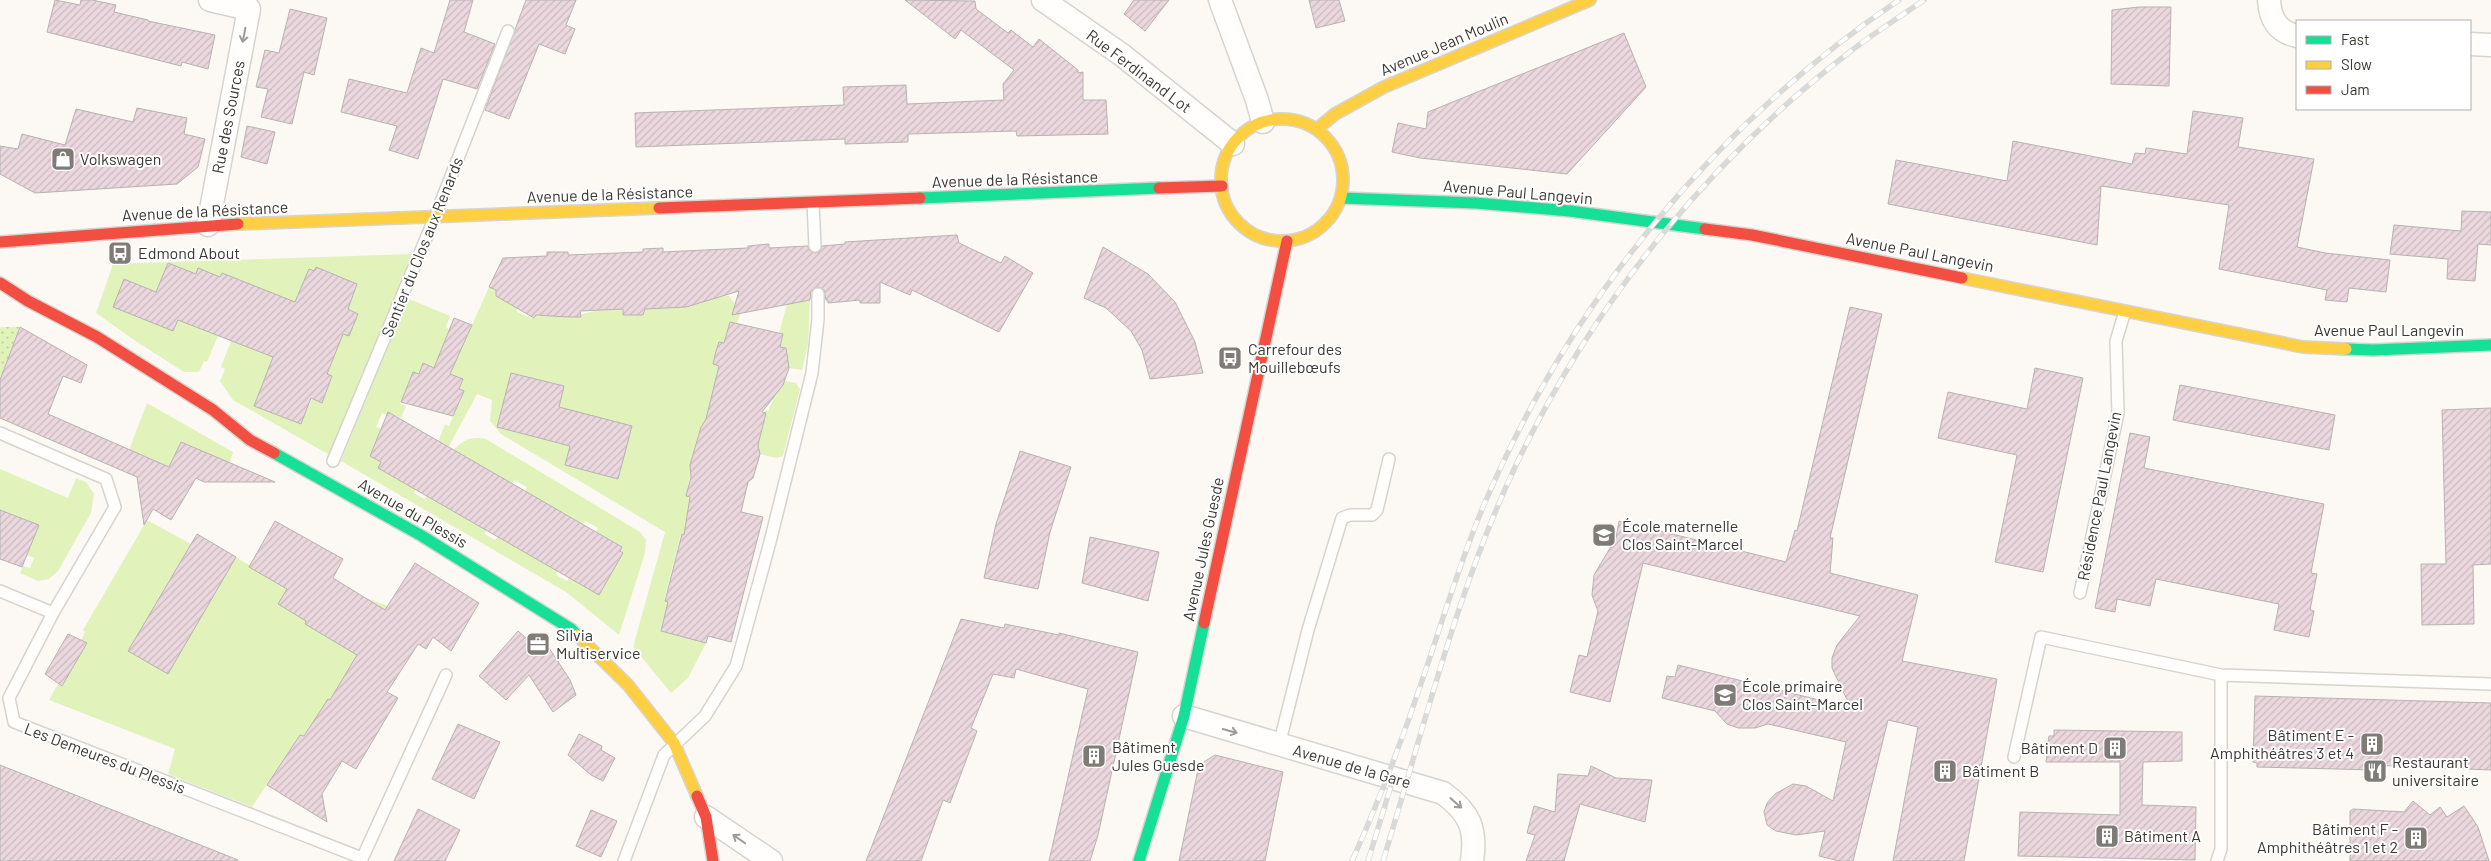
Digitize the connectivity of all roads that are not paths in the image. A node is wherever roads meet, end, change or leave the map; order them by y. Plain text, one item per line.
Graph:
1 (210, 0) edge
2 (1043, 0) edge
3 (1220, 0) edge
4 (1590, 0) edge
5 (2269, 0) edge
6 (249, 4) edge
7 (508, 31) dead end
8 (2296, 36) edge
9 (2471, 44) edge
10 (2491, 45) edge
11 (1263, 122) junction
12 (1317, 130) junction
13 (1233, 144) junction
14 (1222, 186) junction
15 (1341, 198) junction
16 (813, 202) junction
17 (435, 217) junction
18 (208, 225) junction
19 (1287, 241) junction
20 (0, 242) edge
21 (815, 246) dead end
22 (0, 283) edge
23 (818, 294) dead end
24 (2126, 309) junction
25 (2491, 345) edge
26 (0, 433) edge
27 (1389, 459) dead end
28 (333, 462) dead end
29 (0, 591) edge
30 (2080, 593) dead end
31 (53, 613) junction
32 (446, 675) dead end
33 (2221, 675) junction
34 (2491, 684) edge
35 (1184, 716) junction
36 (674, 743) junction
37 (1279, 745) junction
38 (2014, 757) dead end
39 (706, 817) junction
40 (362, 859) edge
41 (624, 861) edge
42 (713, 861) edge
43 (771, 861) edge
44 (1139, 861) edge
45 (1472, 861) edge
46 (2217, 861) edge

1 - 6 street, Rue des Sources
2 - 13 street, Rue Ferdinand Lot
3 - 11 street
4 - 12 main road, Avenue Jean Moulin
5 - 8 street
6 -> 18 street, Rue des Sources
7 - 17 lane, Sentier du Clos aux Renards
9 - 10 street
11 - 12 main road
11 - 13 main road
12 - 15 main road
13 - 14 main road
14 - 16 main road, Avenue de la Résistance
14 - 19 main road
15 - 19 main road
15 - 24 main road, Avenue Paul Langevin
16 - 17 main road, Avenue de la Résistance
16 - 21 lane
17 - 18 main road, Avenue de la Résistance
17 - 28 lane, Sentier du Clos aux Renards
18 - 20 main road, Avenue de la Résistance
19 - 35 main road, Avenue Jules Guesde
22 - 36 main road, Avenue du Plessis
23 - 36 lane
24 - 25 main road, Avenue Paul Langevin
24 - 30 lane, Résidence Paul Langevin
26 - 31 lane, Les Demeures du Plessis
27 - 37 lane
29 - 31 lane
31 - 40 lane, Les Demeures du Plessis
32 - 40 lane
33 - 34 lane
33 - 38 lane
33 - 46 lane
35 -> 37 street, Avenue de la Gare
35 - 44 main road, Avenue Jules Guesde
36 - 39 main road, Avenue du Plessis
36 - 41 lane
37 -> 45 street, Avenue de la Gare
39 - 42 main road, Avenue du Plessis
43 -> 39 street

